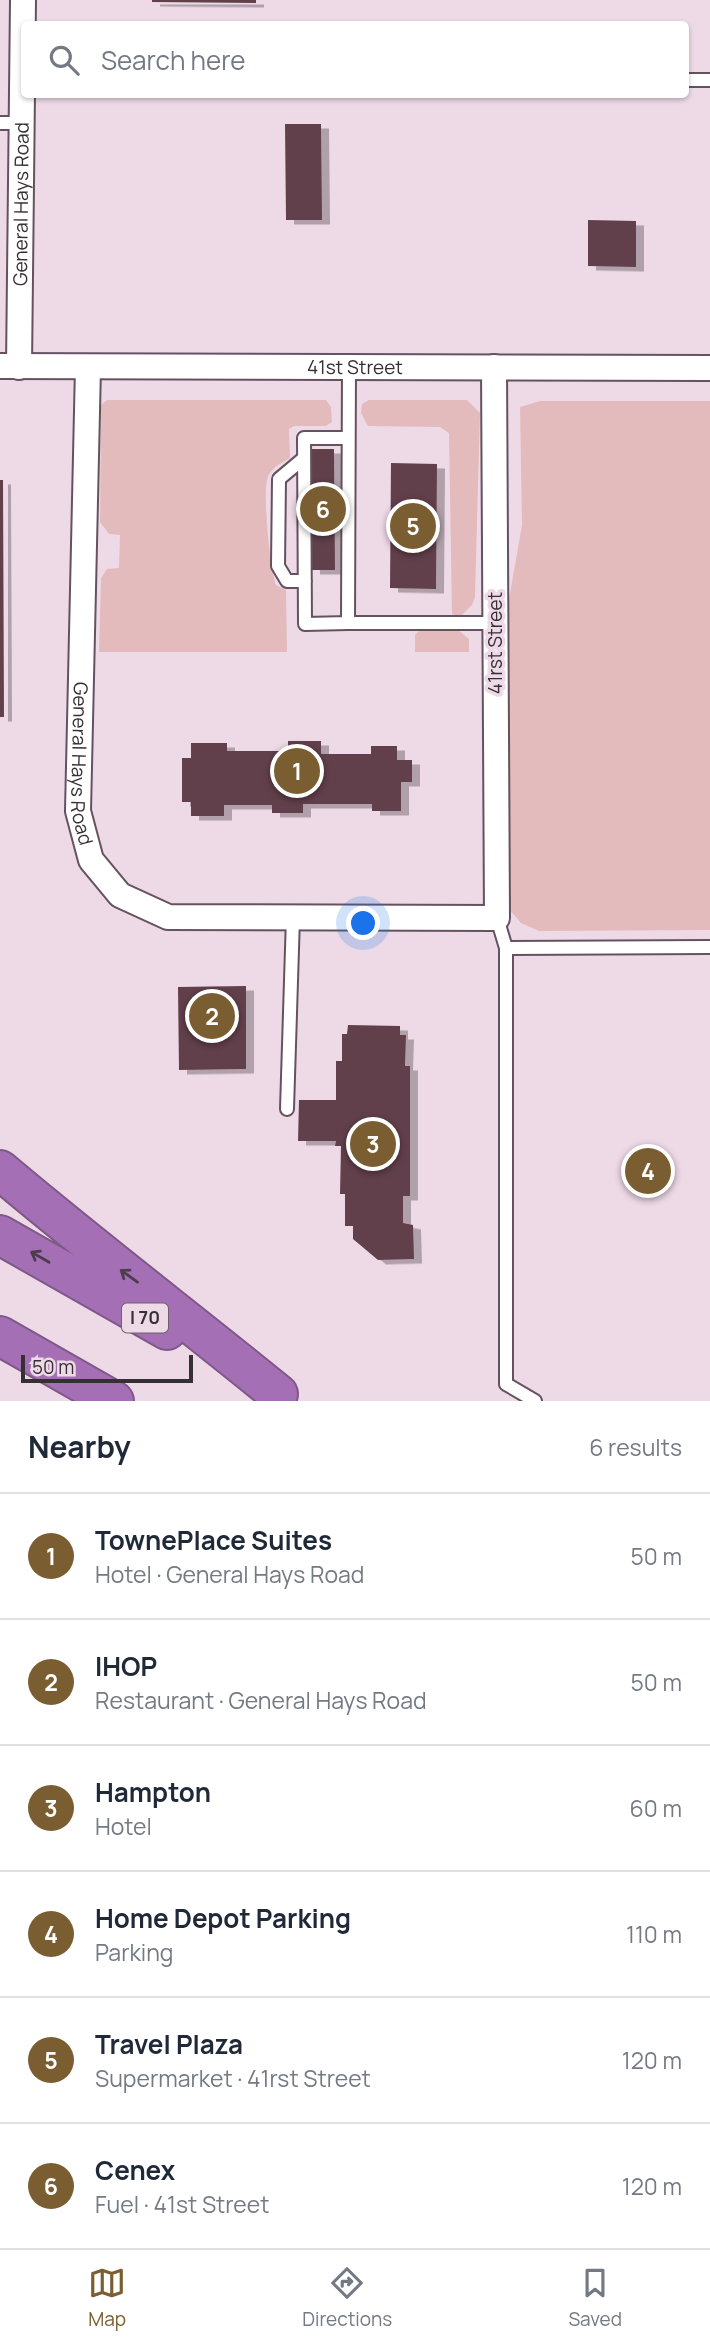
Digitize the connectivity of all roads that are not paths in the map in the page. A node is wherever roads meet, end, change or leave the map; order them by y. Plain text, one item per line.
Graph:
1 (23, 0) edge
2 (23, 21) edge
3 (689, 80) edge
4 (710, 80) edge
5 (21, 87) edge
6 (11, 123) edge
7 (9, 366) edge
8 (88, 366) junction
9 (349, 367) junction
10 (494, 367) junction
11 (710, 368) edge
12 (348, 438) junction
13 (304, 458) junction
14 (304, 581) junction
15 (348, 623) junction
16 (495, 623) junction
17 (293, 917) junction
18 (497, 918) junction
19 (710, 947) edge
20 (506, 948) junction
21 (287, 1109) dead end
22 (0, 1170) edge
23 (0, 1235) edge
24 (0, 1336) edge
25 (284, 1398) edge
26 (114, 1401) edge
27 (535, 1401) edge

1 - 2 street, General Hays Road
3 - 4 lane
5 - 6 street, General Hays Road
6 - 7 street, General Hays Road
7 - 8 street, 41st Street
8 - 9 street, 41st Street
8 - 17 street, General Hays Road
9 - 10 street, 41st Street
9 - 12 lane
10 - 11 street, 41st Street
10 - 16 street, 41rst Street
12 - 13 lane
12 - 15 lane
13 - 14 lane
13 - 14 lane
14 - 15 lane
15 - 16 lane
16 - 18 street, 41rst Street
17 - 18 street, General Hays Road
17 - 21 lane
18 - 20 lane
19 - 20 lane
20 - 27 lane
25 -> 22 highway
25 -> 23 highway, I 70
24 - 26 highway

